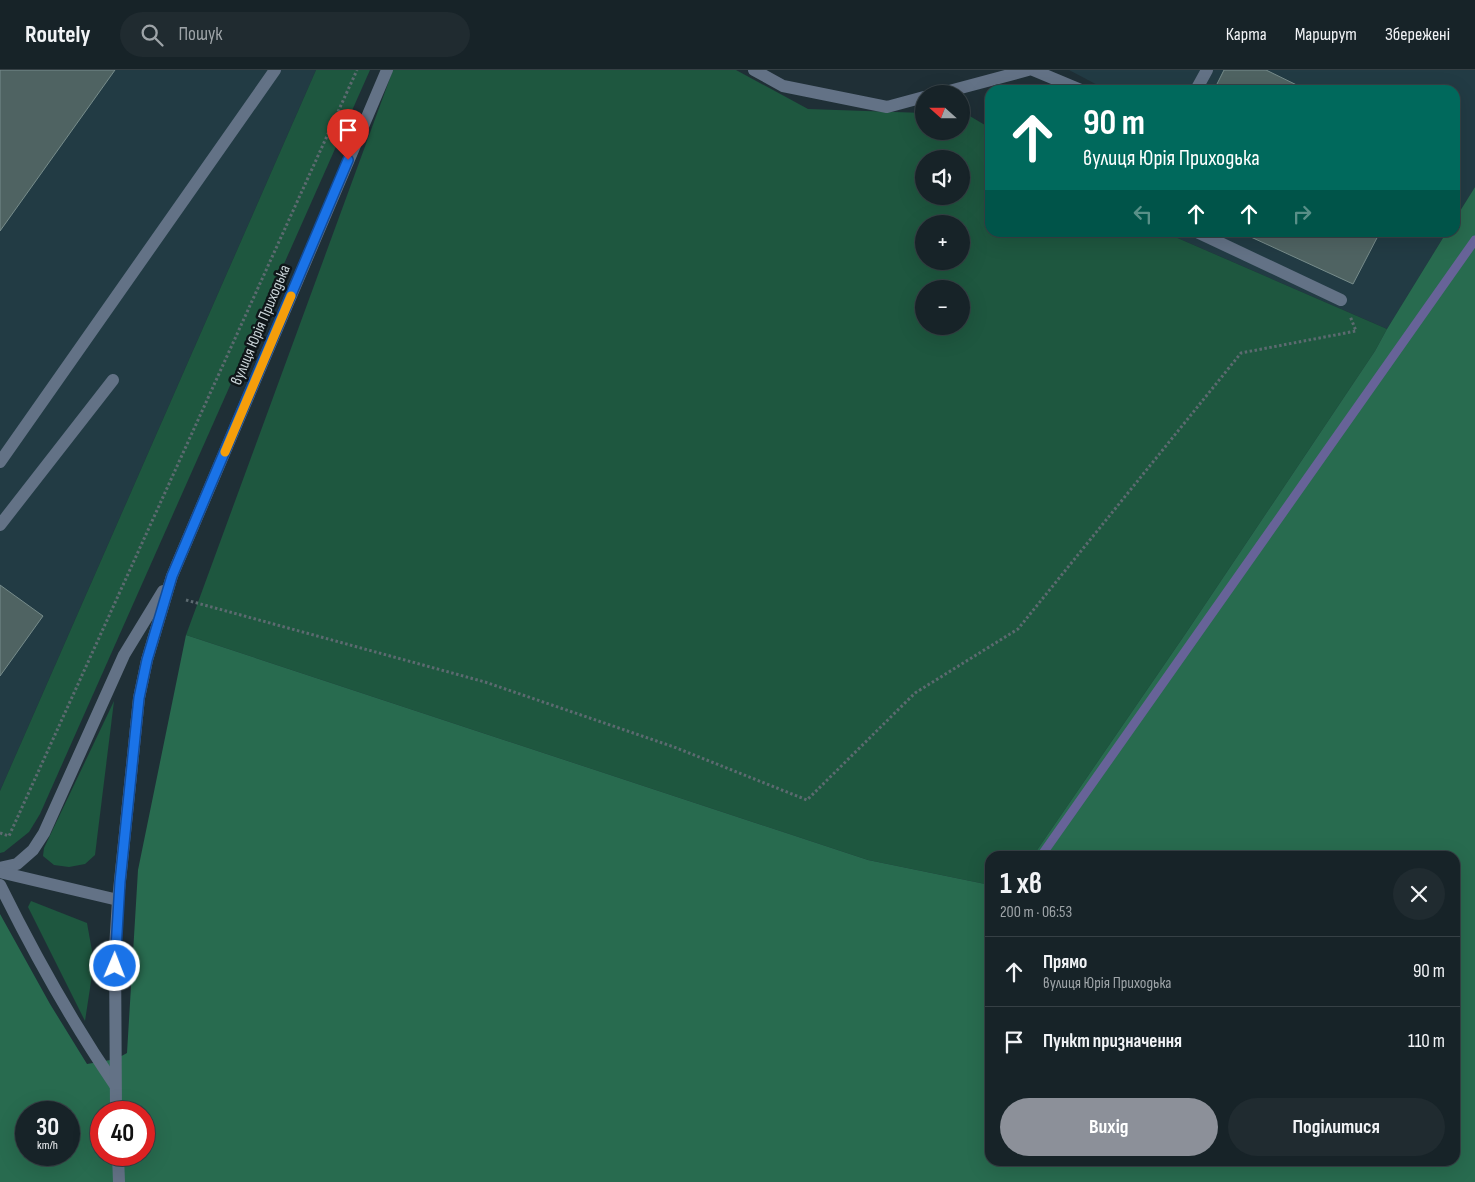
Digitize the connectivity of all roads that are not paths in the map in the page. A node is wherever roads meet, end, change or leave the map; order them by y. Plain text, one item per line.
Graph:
1 (275, 70) edge
2 (387, 70) edge
3 (754, 70) edge
4 (1028, 70) edge
5 (1033, 70) edge
6 (1207, 70) edge
7 (970, 85) edge
8 (1069, 85) edge
9 (1199, 85) edge
10 (915, 99) edge
11 (1208, 237) edge
12 (1341, 300) road end
13 (113, 380) dead end
14 (0, 462) edge
15 (0, 525) edge
16 (172, 576) junction
17 (0, 870) edge
18 (0, 885) edge
19 (118, 900) junction
20 (115, 1085) junction
21 (116, 1101) edge
22 (118, 1166) edge
23 (119, 1182) edge

1 - 14 street
2 - 16 street, вулиця Юрія Приходька
3 - 10 street
4 - 7 street
5 - 8 street
6 - 9 street
11 - 12 street
13 - 15 street
16 - 17 street
16 - 19 street, вулиця Юрія Приходька
17 - 19 street
18 - 20 street
19 - 20 street, вулиця Юрія Приходька
20 - 21 street, вулиця Юрія Приходька
22 - 23 street

